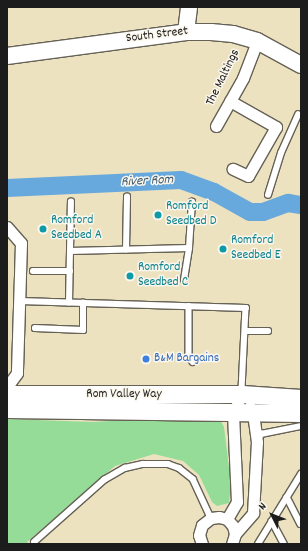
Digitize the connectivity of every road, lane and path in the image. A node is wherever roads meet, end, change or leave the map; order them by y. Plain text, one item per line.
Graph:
1 (189, 7) edge
2 (186, 32) junction
3 (257, 42) junction
4 (7, 56) edge
5 (301, 65) edge
6 (230, 101) junction
7 (298, 115) dead end
8 (216, 126) dead end
9 (233, 168) dead end
10 (268, 195) dead end
11 (127, 198) dead end
12 (71, 202) dead end
13 (192, 202) dead end
14 (7, 227) edge
15 (189, 248) junction
16 (126, 250) junction
17 (70, 251) junction
18 (33, 271) dead end
19 (70, 271) junction
20 (184, 280) dead end
21 (20, 301) junction
22 (70, 303) junction
23 (83, 303) junction
24 (189, 306) junction
25 (35, 328) dead end
26 (245, 331) junction
27 (268, 331) dead end
28 (193, 362) dead end
29 (7, 387) edge
30 (7, 394) edge
31 (242, 394) junction
32 (301, 398) edge
33 (7, 410) edge
34 (233, 413) junction
35 (253, 413) junction
36 (301, 413) edge
37 (301, 426) edge
38 (257, 442) junction
39 (301, 474) edge
40 (287, 497) junction
41 (211, 518) junction
42 (227, 519) junction
43 (272, 521) junction
44 (301, 524) edge
45 (234, 539) edge
46 (34, 542) dead end
47 (202, 544) edge
48 (258, 544) edge
49 (284, 544) edge

1 - 2 street
2 - 3 street, South Street
2 - 4 street, South Street
3 - 5 street, South Street
3 - 6 street, The Maltings
6 - 8 street, The Maltings
6 - 9 street
7 - 10 lane
11 - 16 lane
12 - 17 lane
13 - 15 lane
14 - 21 street
15 - 16 lane
15 - 20 lane
16 - 17 lane
17 - 19 lane
18 - 19 lane
19 - 22 lane
21 - 22 lane
21 - 29 street
22 - 23 lane
23 - 24 lane
23 - 25 lane
24 - 26 lane
24 - 28 lane
26 - 27 lane
26 - 31 lane
30 - 31 main road, Rom Valley Way
31 - 32 main road, Rom Valley Way
31 - 34 street
31 - 35 street
33 - 34 main road, Rom Valley Way
34 - 35 main road, Rom Valley Way
34 - 42 street
35 - 36 main road, Rom Valley Way
35 - 38 street
37 - 38 lane
38 - 45 street
39 - 40 lane
40 - 43 lane
40 - 44 lane
41 - 42 street
41 - 46 lane
41 - 47 street
42 - 45 street
43 - 48 lane
43 - 49 lane

